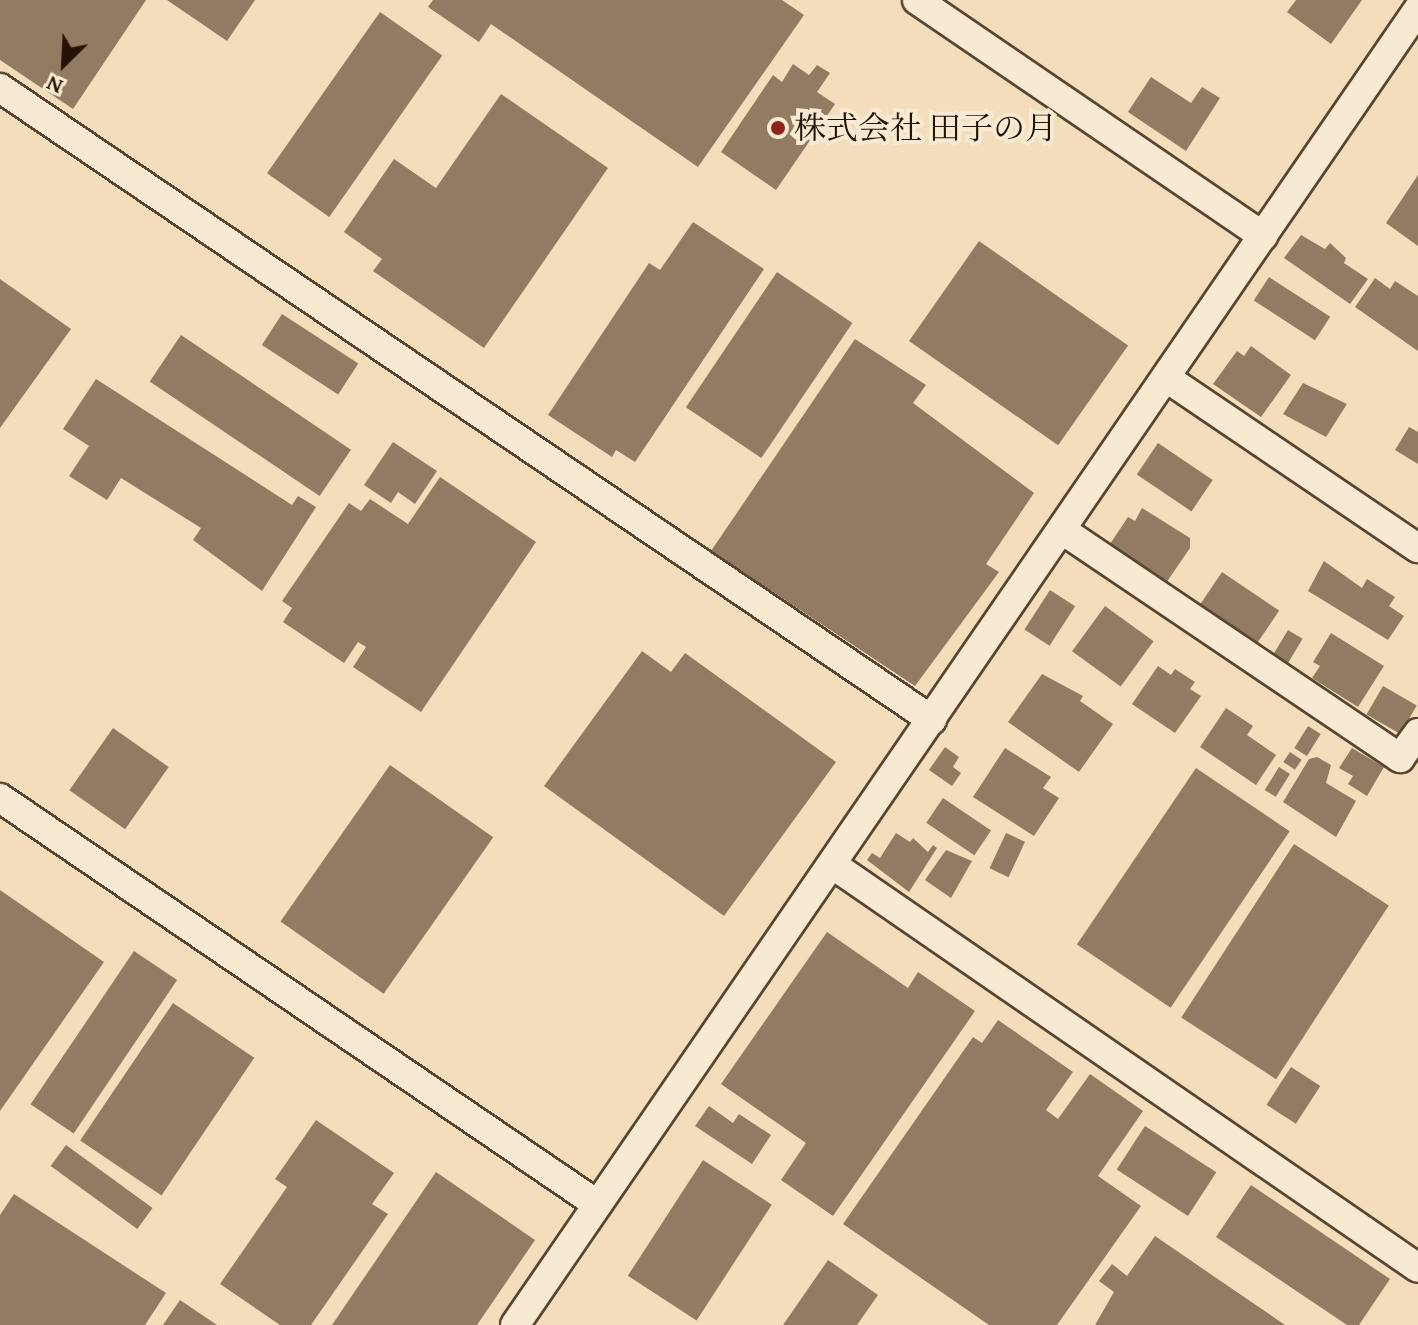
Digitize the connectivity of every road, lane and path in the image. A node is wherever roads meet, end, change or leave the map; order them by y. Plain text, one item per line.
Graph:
1 (917, 0) edge
2 (1418, 9) edge
3 (0, 88) edge
4 (1263, 236) junction
5 (1168, 379) junction
6 (1062, 530) junction
7 (1418, 548) edge
8 (932, 720) junction
9 (1418, 733) edge
10 (0, 798) edge
11 (833, 865) junction
12 (597, 1204) junction
13 (1418, 1268) edge
14 (515, 1325) edge

1 - 4 street
2 - 4 street
3 - 8 street
4 - 5 street
5 - 6 street
5 - 7 street
6 - 8 street
6 - 9 street
8 - 11 street
10 - 12 street
11 - 12 street
11 - 13 street
12 - 14 street

